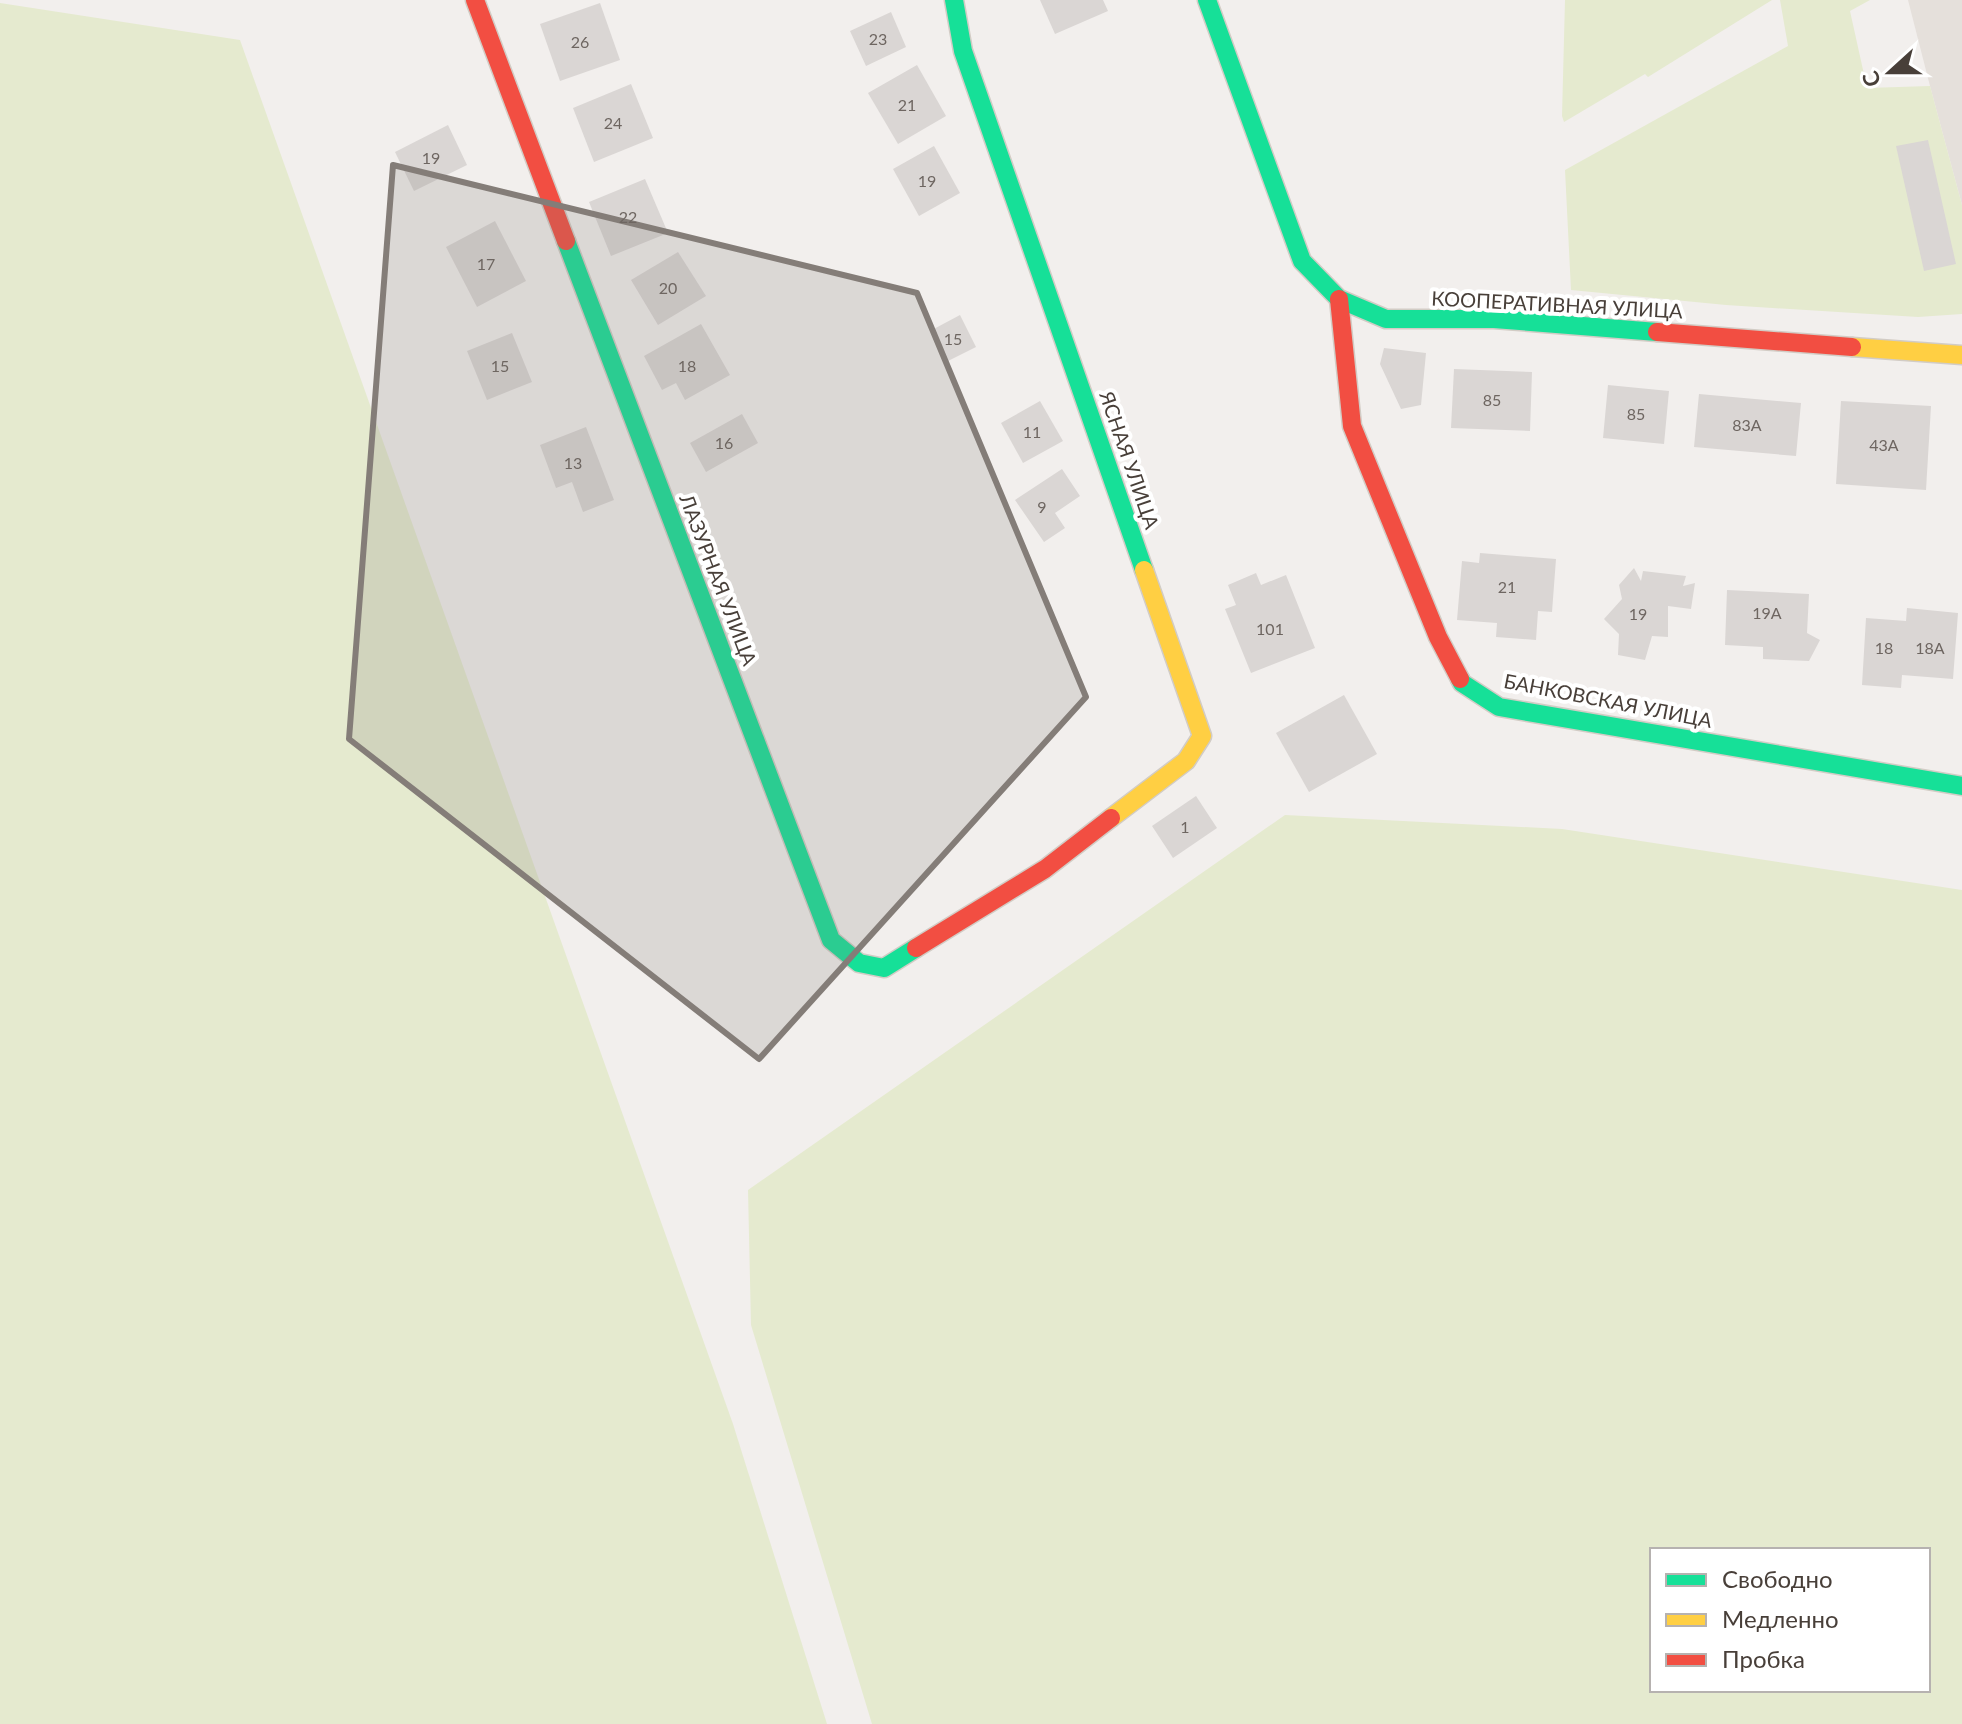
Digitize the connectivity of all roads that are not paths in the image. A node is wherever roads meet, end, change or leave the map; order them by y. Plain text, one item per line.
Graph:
1 (475, 0) edge
2 (954, 0) edge
3 (1207, 0) edge
4 (1339, 299) junction
5 (1962, 355) edge
6 (1962, 786) edge
7 (1045, 869) joint

1 - 7 street, ЛАЗУРНАЯ УЛИЦА
2 - 7 street, ЯСНАЯ УЛИЦА
3 - 4 street, КООПЕРАТИВНАЯ УЛИЦА
4 - 5 street, КООПЕРАТИВНАЯ УЛИЦА
4 - 6 street, БАНКОВСКАЯ УЛИЦА

